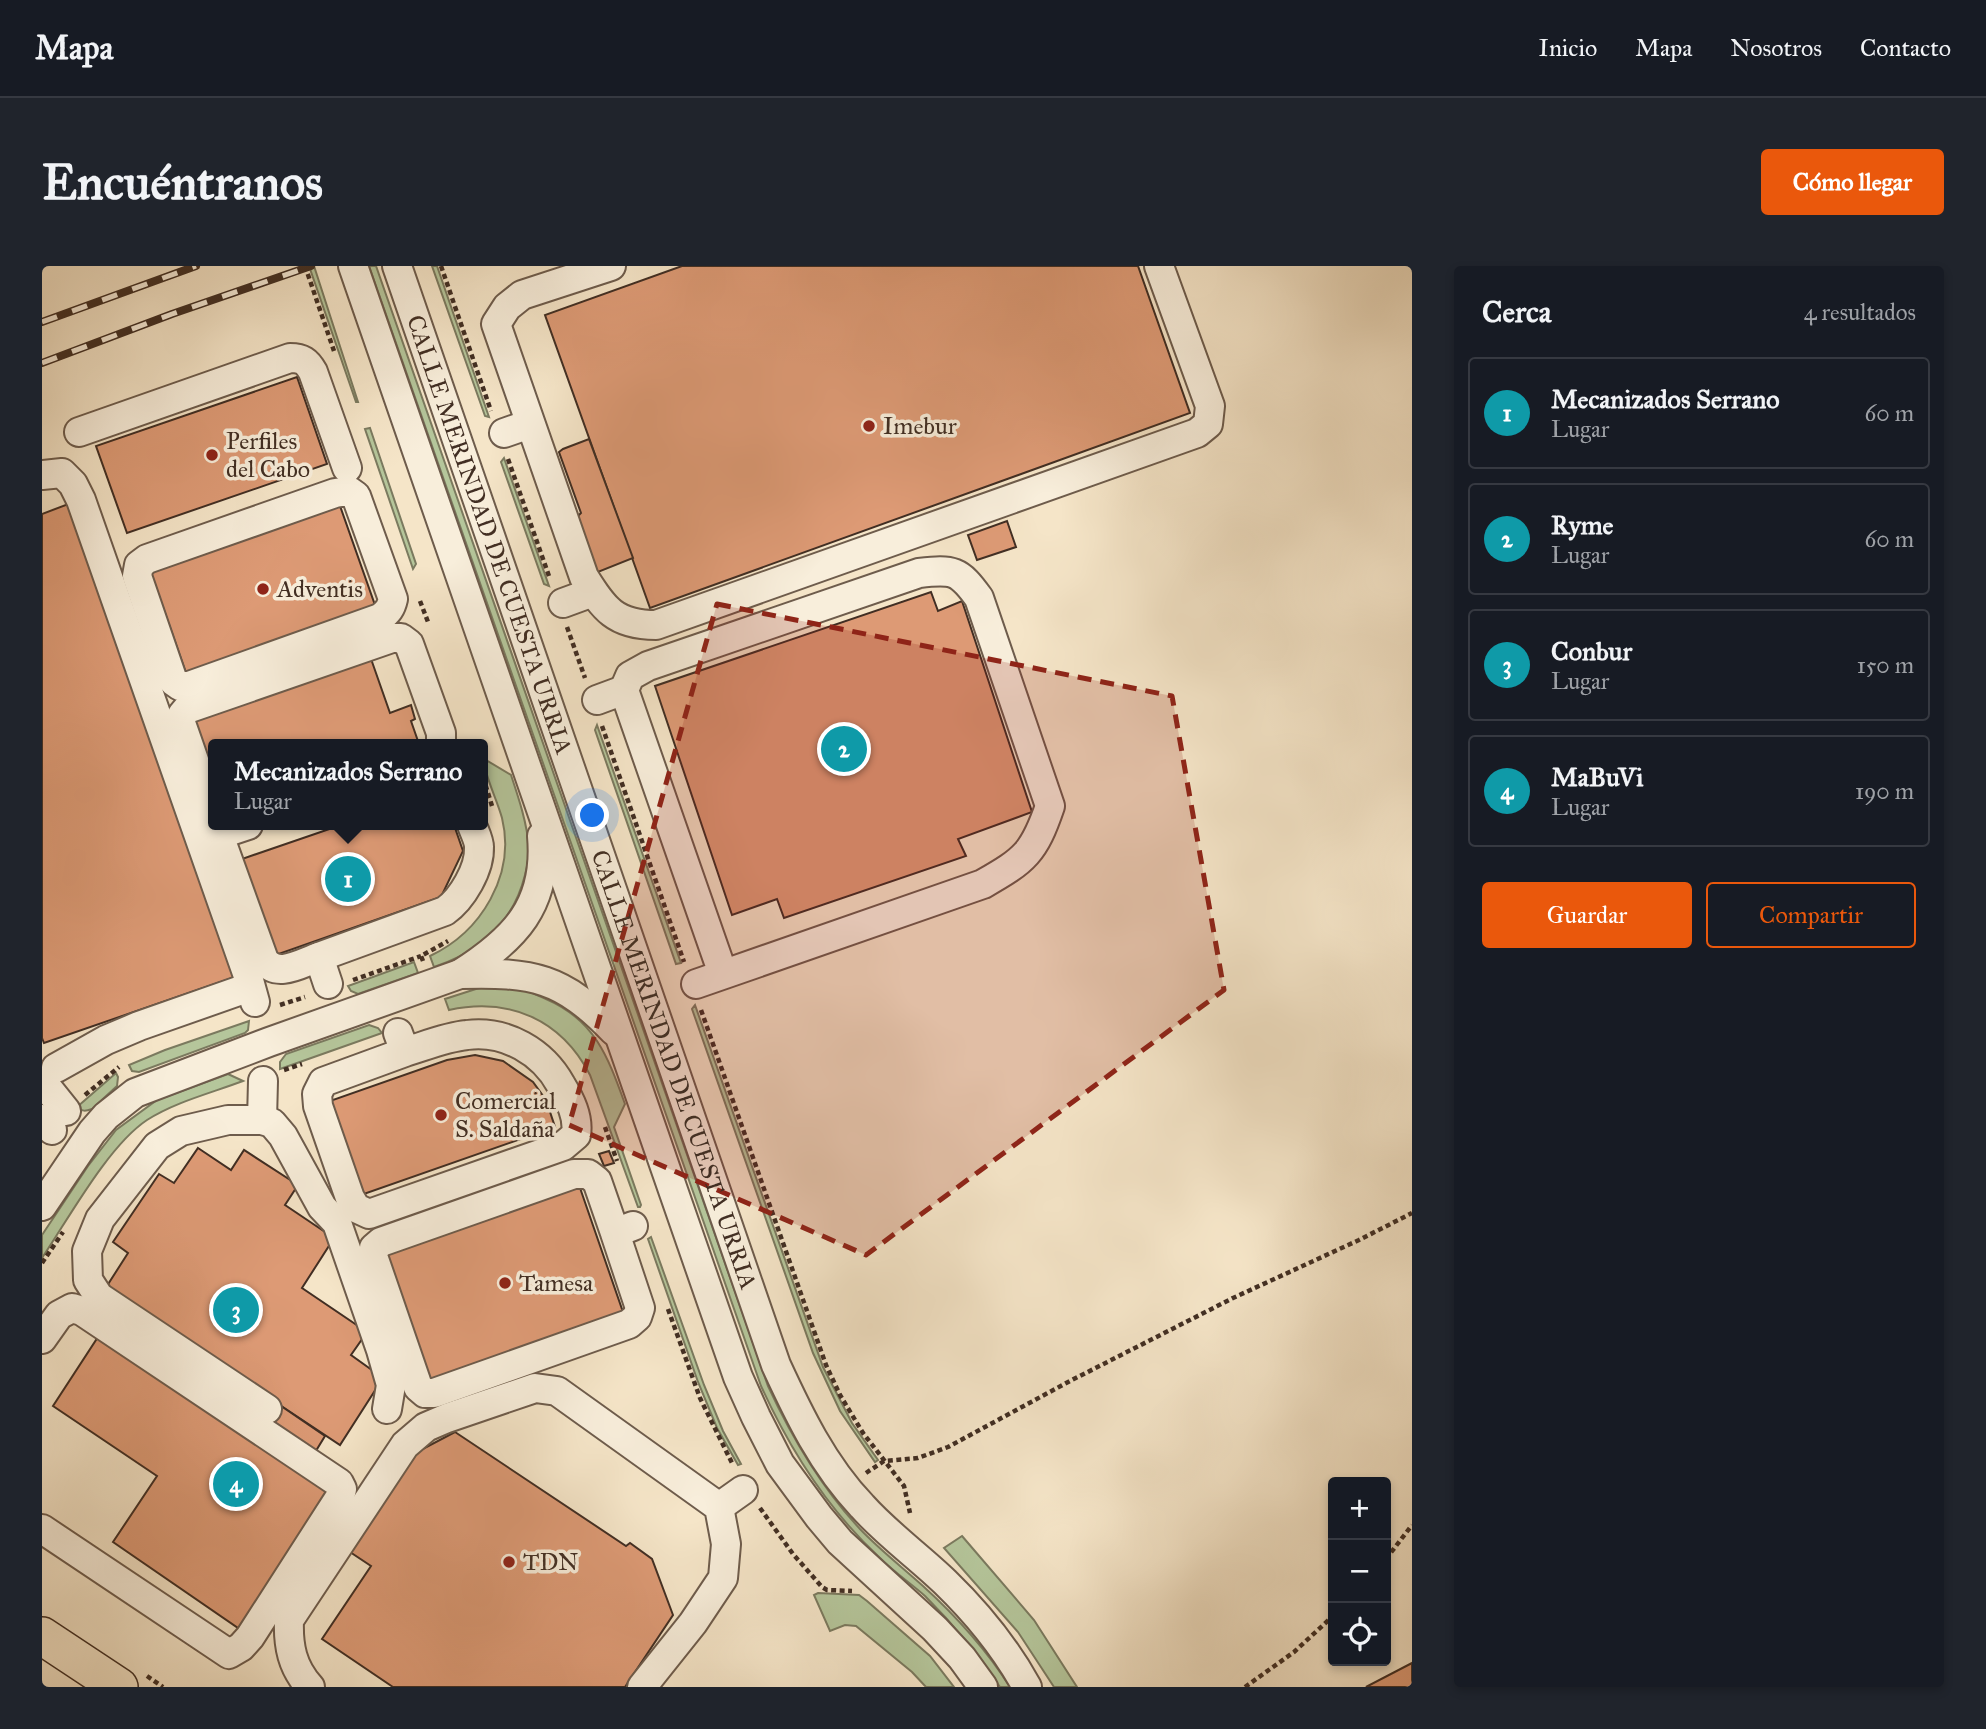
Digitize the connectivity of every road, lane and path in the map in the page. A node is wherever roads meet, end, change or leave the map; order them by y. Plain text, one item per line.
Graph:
1 (353, 266) edge
2 (397, 266) edge
3 (611, 266) edge
4 (1159, 266) edge
5 (530, 424) junction
6 (79, 432) dead end
7 (503, 433) dead end
8 (347, 468) dead end
9 (42, 475) edge
10 (593, 592) junction
11 (403, 595) joint
12 (563, 603) dead end
13 (624, 690) junction
14 (597, 700) dead end
15 (441, 739) edge
16 (208, 801) edge
17 (540, 811) junction
18 (233, 830) edge
19 (474, 830) edge
20 (220, 837) edge
21 (319, 957) junction
22 (460, 974) junction
23 (723, 974) junction
24 (696, 984) dead end
25 (328, 985) dead end
26 (619, 1035) junction
27 (402, 1043) joint
28 (49, 1075) edge
29 (262, 1081) dead end
30 (54, 1120) edge
31 (262, 1120) junction
32 (42, 1206) edge
33 (1412, 1213) edge
34 (624, 1230) joint
35 (43, 1332) edge
36 (267, 1409) dead end
37 (387, 1409) dead end
38 (884, 1461) dead end
39 (743, 1490) dead end
40 (719, 1507) junction
41 (1412, 1525) edge
42 (42, 1529) edge
43 (1391, 1552) edge
44 (1328, 1621) edge
45 (42, 1636) edge
46 (119, 1687) edge
47 (310, 1687) edge
48 (642, 1687) edge
49 (983, 1687) edge
50 (1027, 1687) edge
51 (1245, 1687) edge

1 - 17 street, CALLE MERINDAD DE CUESTA URRIA
2 - 50 street, CALLE MERINDAD DE CUESTA URRIA
3 - 5 street
4 - 10 street
5 - 7 street
5 - 10 street
6 - 8 street
9 - 28 street
10 - 12 street
11 - 11 street
13 - 14 street
13 - 23 street
13 - 23 street
15 - 16 street
17 - 22 street
17 - 26 street, CALLE MERINDAD DE CUESTA URRIA
18 - 20 street
19 - 21 street
20 - 21 street
21 - 25 street
22 - 26 street
22 - 32 street
23 - 24 street
26 - 49 street, CALLE MERINDAD DE CUESTA URRIA
27 - 27 street
28 - 30 street
29 - 31 street
31 - 36 street
31 - 37 street
33 - 38 path
34 - 34 street
35 - 42 street
39 - 40 street
40 - 47 street
40 - 48 street
41 - 43 path
44 - 51 path
45 - 46 main road

